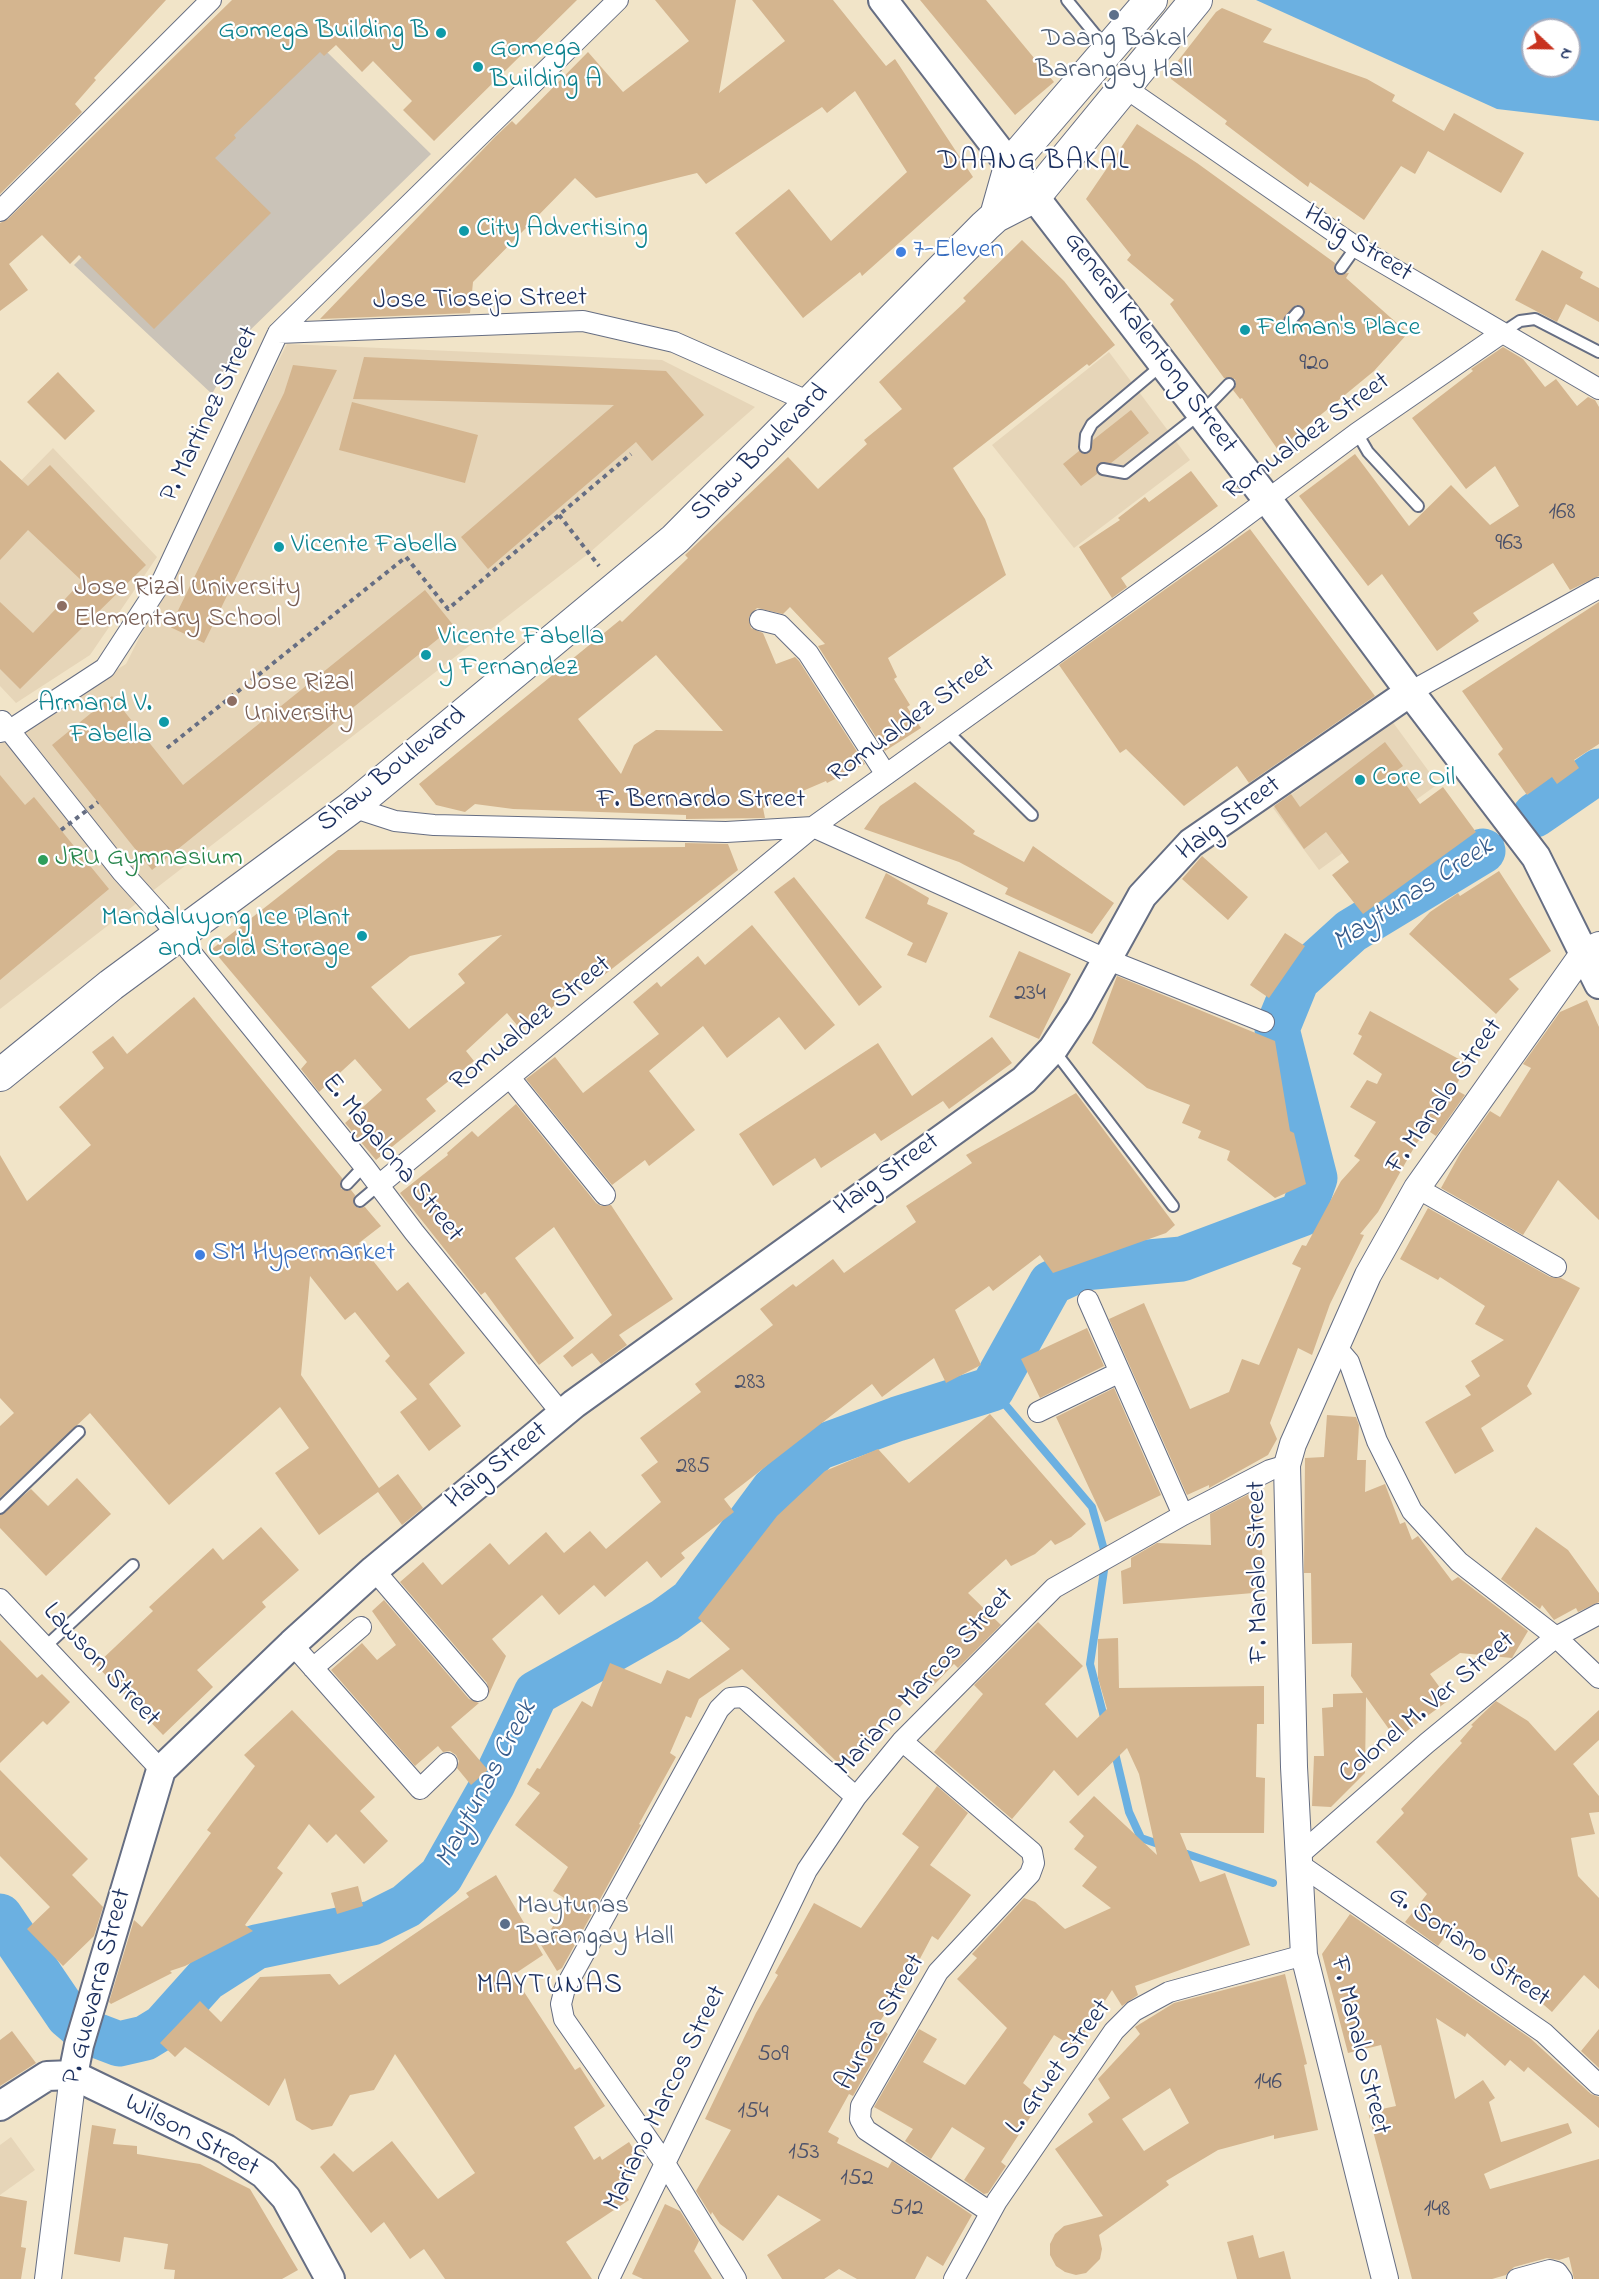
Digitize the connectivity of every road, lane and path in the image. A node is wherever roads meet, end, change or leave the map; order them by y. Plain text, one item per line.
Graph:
1 (618, 0) edge
2 (883, 0) edge
3 (1067, 0) edge
4 (1151, 0) edge
5 (203, 2) edge
6 (1194, 2) edge
7 (1109, 52) junction
8 (1124, 87) junction
9 (1011, 163) junction
10 (1035, 196) junction
11 (0, 210) edge
12 (996, 216) junction
13 (1356, 247) junction
14 (1341, 268) dead end
15 (1298, 312) dead end
16 (1290, 321) dead end
17 (278, 333) junction
18 (1502, 333) junction
19 (1599, 352) edge
20 (1163, 363) junction
21 (1229, 384) dead end
22 (1599, 389) edge
23 (812, 403) junction
24 (1201, 413) junction
25 (1357, 433) junction
26 (1085, 447) dead end
27 (631, 454) dead end
28 (1103, 469) dead end
29 (1267, 499) junction
30 (1418, 506) dead end
31 (559, 514) junction
32 (617, 587) junction
33 (1599, 588) edge
34 (760, 621) dead end
35 (1410, 692) junction
36 (3, 727) edge
37 (946, 730) junction
38 (167, 748) dead end
39 (885, 773) junction
40 (98, 802) dead end
41 (352, 807) junction
42 (1032, 815) dead end
43 (813, 827) junction
44 (61, 830) dead end
45 (177, 937) junction
46 (1592, 948) edge
47 (1106, 959) junction
48 (1599, 984) edge
49 (1264, 1022) dead end
50 (1053, 1049) junction
51 (1, 1071) edge
52 (511, 1079) junction
53 (364, 1166) junction
54 (347, 1184) dead end
55 (379, 1185) junction
56 (1417, 1188) junction
57 (605, 1195) dead end
58 (360, 1201) dead end
59 (1173, 1206) dead end
60 (1556, 1267) dead end
61 (1088, 1300) dead end
62 (1333, 1351) junction
63 (1118, 1373) junction
64 (1038, 1412) dead end
65 (562, 1414) junction
66 (79, 1431) dead end
67 (1287, 1465) junction
68 (0, 1508) edge
69 (1183, 1515) junction
70 (133, 1566) dead end
71 (374, 1570) junction
72 (0, 1599) edge
73 (1599, 1614) edge
74 (361, 1627) dead end
75 (1556, 1637) junction
76 (292, 1644) junction
77 (45, 1647) junction
78 (313, 1668) junction
79 (1599, 1678) edge
80 (478, 1691) dead end
81 (902, 1741) junction
82 (447, 1763) dead end
83 (161, 1770) junction
84 (856, 1797) junction
85 (1299, 1860) junction
86 (1304, 1955) junction
87 (73, 2075) junction
88 (1599, 2085) edge
89 (0, 2106) edge
90 (666, 2165) junction
91 (990, 2212) junction
92 (48, 2279) edge
93 (330, 2279) edge
94 (609, 2279) edge
95 (736, 2279) edge
96 (954, 2279) edge
97 (1385, 2279) edge
98 (1518, 2279) edge
99 (1562, 2279) edge

1 - 17 street, P. Martinez Street
2 - 9 main road, General Kalentong Street
3 - 7 lane
4 - 7 main road, Shaw Boulevard
5 - 11 street
6 - 8 main road, Shaw Boulevard
7 - 9 main road, Shaw Boulevard
8 - 10 main road, Shaw Boulevard
8 - 13 street, Haig Street
9 - 10 main road, General Kalentong Street
9 - 12 main road, Shaw Boulevard
10 - 12 main road, Shaw Boulevard
10 - 20 main road, General Kalentong Street
12 - 23 main road, Shaw Boulevard
13 - 14 lane
13 - 18 street, Haig Street
15 - 16 lane
17 - 23 street, Jose Tiosejo Street
17 - 36 street, P. Martinez Street
18 - 19 lane
18 - 22 street, Haig Street
18 - 25 street, Romualdez Street
20 - 24 main road, General Kalentong Street
20 - 26 lane
21 - 24 lane
23 - 32 main road, Shaw Boulevard
24 - 28 lane
24 - 29 main road, General Kalentong Street
25 - 29 street, Romualdez Street
25 - 30 lane
27 - 31 path
29 - 35 main road, General Kalentong Street
29 - 37 street, Romualdez Street
31 - 32 path
31 - 38 path
32 - 41 main road, Shaw Boulevard
33 - 35 street, Haig Street
34 - 39 street
35 - 46 main road, General Kalentong Street
35 - 47 main road, Haig Street
36 - 45 street
37 - 39 street, Romualdez Street
37 - 42 lane
39 - 43 street, Romualdez Street
40 - 44 path, bridge
41 - 43 street, F. Bernardo Street
41 - 45 main road, Shaw Boulevard
43 - 47 street, F. Bernardo Street
43 - 52 street, Romualdez Street
45 - 51 main road, Shaw Boulevard
45 - 53 street, E. Magalona Street
46 - 48 main road, General Kalentong Street
46 - 56 street, F. Manalo Street
47 - 49 street, F. Bernardo Street
47 - 50 main road, Haig Street
50 - 59 lane
50 - 65 main road, Haig Street
52 - 55 street, Romualdez Street
52 - 57 street
53 - 54 lane
53 - 55 street, E. Magalona Street
55 - 58 lane
55 - 65 street, E. Magalona Street
56 - 60 street
56 - 62 street, F. Manalo Street
61 - 63 street
62 - 67 street, F. Manalo Street
62 - 75 street
63 - 64 street
63 - 69 street
65 - 71 main road, Haig Street
66 - 68 lane
67 - 69 street, Mariano Marcos Street
67 - 85 street, F. Manalo Street
69 - 81 street, Mariano Marcos Street
70 - 77 lane
71 - 76 main road, Haig Street
71 - 80 street
72 - 77 street, Lawson Street
73 - 75 street, Colonel M. Ver Street
74 - 78 street
75 - 79 street
75 - 85 street, Colonel M. Ver Street
76 - 78 street
76 - 83 main road, Haig Street
77 - 83 street, Lawson Street
78 - 82 street
81 - 84 street, Mariano Marcos Street
81 - 91 street, Aurora Street
83 - 87 main road, P. Guevarra Street
84 - 90 street, Mariano Marcos Street
84 - 90 street
85 - 86 street, F. Manalo Street
85 - 88 street, G. Soriano Street
86 - 91 street, L. Gruet Street
86 - 97 street, F. Manalo Street
87 - 89 main road
87 - 92 street, P. Guevarra Street
87 - 93 main road, Wilson Street
90 - 94 street, Mariano Marcos Street
90 - 95 street
91 - 96 street, L. Gruet Street
98 - 99 street

